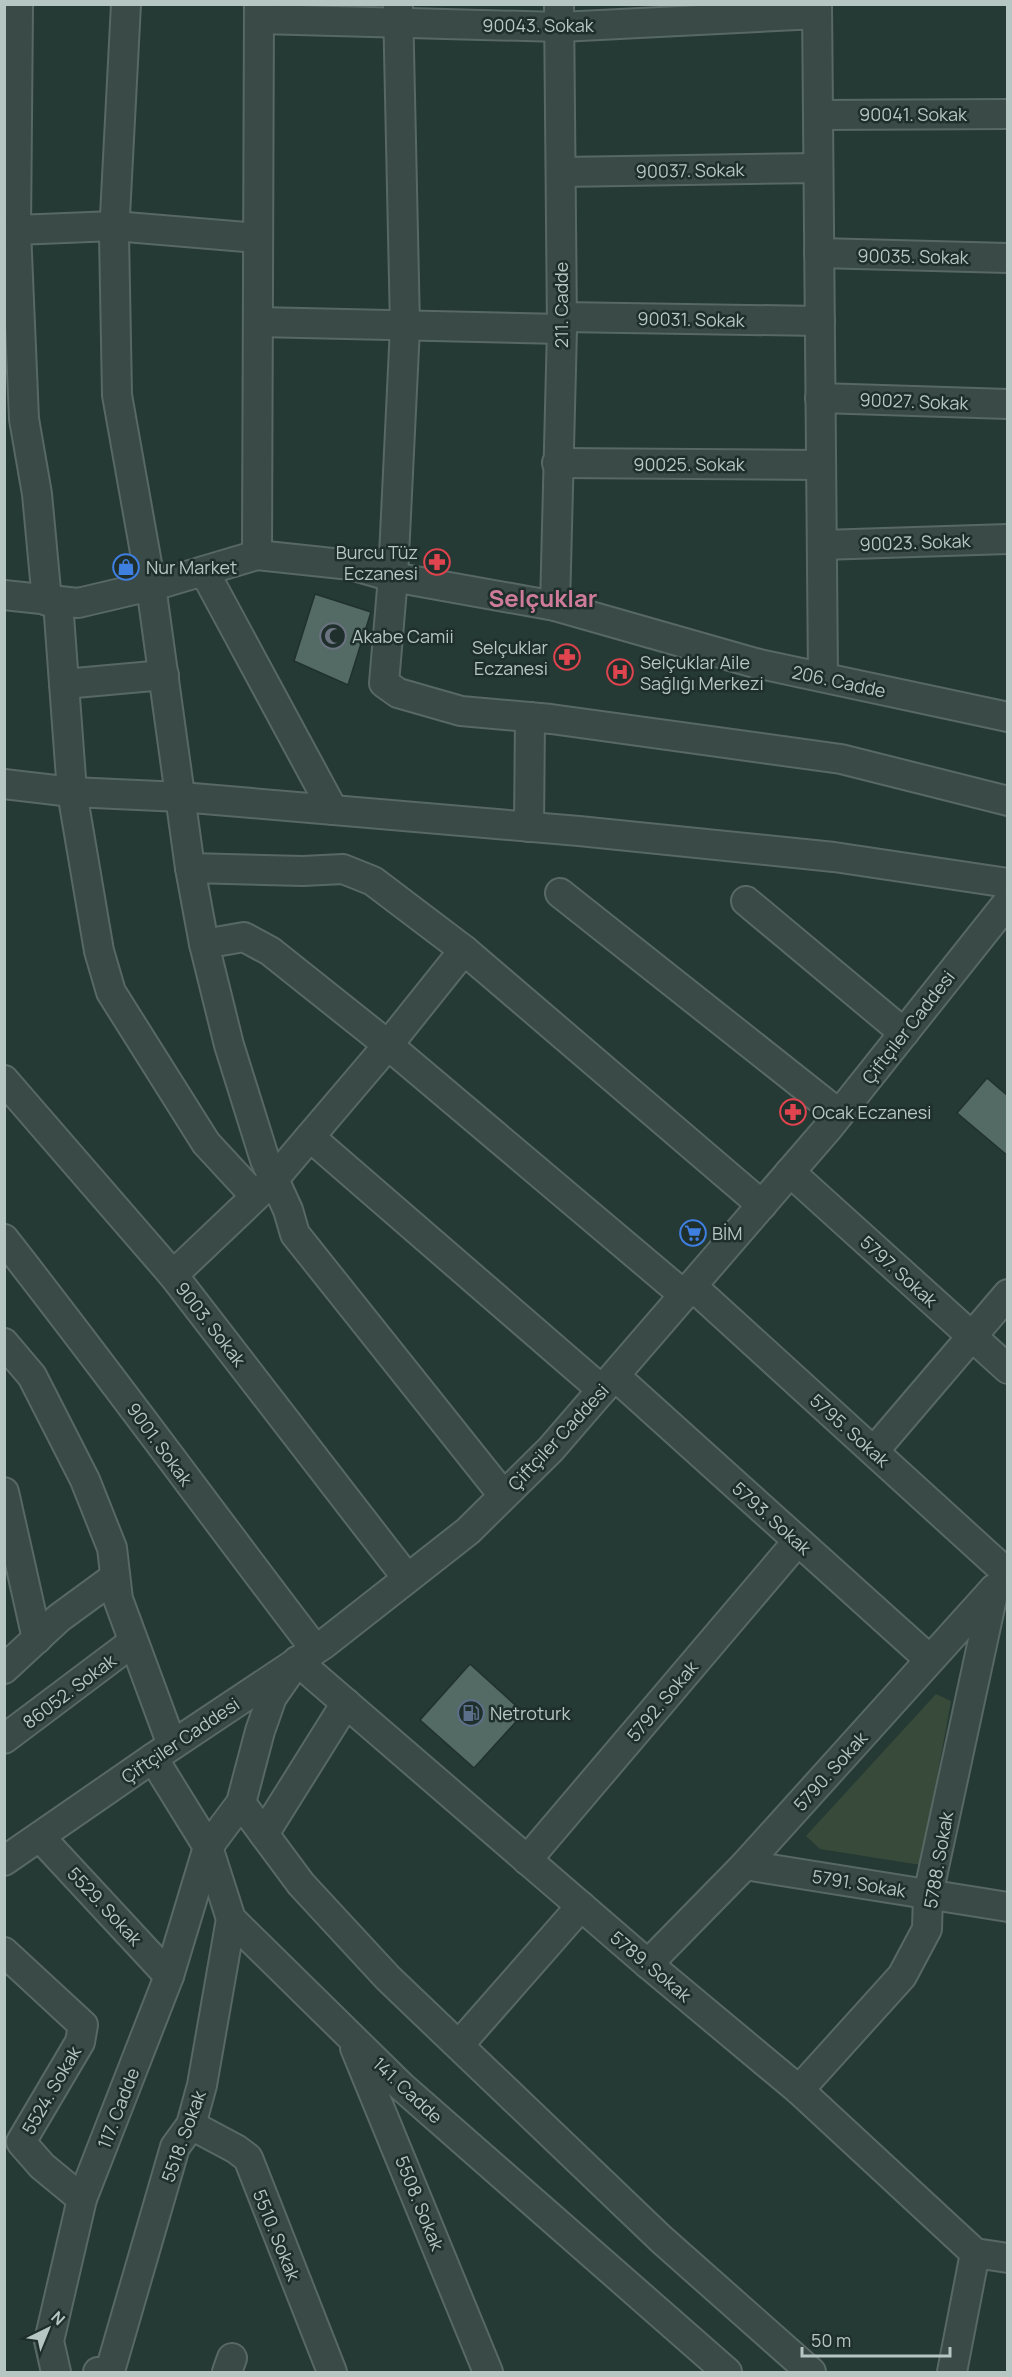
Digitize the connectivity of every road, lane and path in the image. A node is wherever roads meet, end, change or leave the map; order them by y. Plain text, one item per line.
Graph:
1 (18, 4) edge
2 (126, 4) edge
3 (817, 9) edge
4 (259, 12) edge
5 (398, 14) edge
6 (559, 16) edge
7 (1008, 114) edge
8 (818, 115) junction
9 (818, 168) junction
10 (561, 172) junction
11 (114, 226) junction
12 (16, 230) junction
13 (258, 238) junction
14 (819, 253) junction
15 (1008, 258) edge
16 (820, 321) junction
17 (258, 322) junction
18 (562, 323) junction
19 (405, 327) junction
20 (820, 398) junction
21 (1008, 405) edge
22 (557, 464) junction
23 (821, 465) junction
24 (1008, 539) edge
25 (822, 545) junction
26 (257, 555) junction
27 (204, 571) junction
28 (393, 577) junction
29 (151, 586) junction
30 (4, 595) edge
31 (53, 601) junction
32 (555, 606) junction
33 (164, 675) junction
34 (823, 677) junction
35 (64, 684) junction
36 (530, 717) junction
37 (1008, 717) edge
38 (4, 784) edge
39 (72, 792) junction
40 (181, 797) junction
41 (1008, 801) edge
42 (333, 810) junction
43 (529, 827) junction
44 (190, 868) junction
45 (1008, 883) edge
46 (560, 893) dead end
47 (746, 901) dead end
48 (1008, 902) edge
49 (204, 944) junction
50 (464, 950) junction
51 (904, 1033) junction
52 (388, 1045) junction
53 (4, 1080) edge
54 (839, 1114) junction
55 (310, 1137) junction
56 (790, 1172) junction
57 (264, 1188) junction
58 (762, 1205) junction
59 (4, 1239) edge
60 (173, 1275) junction
61 (688, 1290) junction
62 (1008, 1294) edge
63 (971, 1337) junction
64 (4, 1343) edge
65 (1008, 1370) edge
66 (609, 1383) junction
67 (874, 1451) junction
68 (4, 1492) edge
69 (503, 1495) junction
70 (797, 1542) junction
71 (115, 1577) junction
72 (407, 1578) junction
73 (1003, 1579) edge
74 (37, 1639) junction
75 (134, 1642) junction
76 (306, 1655) junction
77 (929, 1659) junction
78 (4, 1669) edge
79 (345, 1703) junction
80 (4, 1739) edge
81 (162, 1752) junction
82 (241, 1803) junction
83 (264, 1834) junction
84 (40, 1837) junction
85 (208, 1847) junction
86 (527, 1860) junction
87 (4, 1861) edge
88 (745, 1865) junction
89 (928, 1895) junction
90 (581, 1906) junction
91 (1008, 1907) edge
92 (231, 1919) junction
93 (4, 1952) edge
94 (648, 1964) junction
95 (169, 1976) junction
96 (350, 2035) junction
97 (459, 2045) junction
98 (799, 2090) junction
99 (191, 2125) junction
100 (82, 2199) junction
101 (975, 2253) junction
102 (1008, 2258) edge
103 (56, 2373) edge
104 (98, 2373) edge
105 (333, 2373) edge
106 (488, 2373) edge
107 (727, 2373) edge
108 (811, 2373) edge
109 (952, 2373) edge

1 - 12 street
2 - 11 street
3 - 6 street, 90043. Sokak
3 - 8 street
4 - 5 street, 90043. Sokak
4 - 13 street
5 - 6 street, 90043. Sokak
5 - 19 street
6 - 10 street, 211. Cadde
7 - 8 street, 90041. Sokak
8 - 9 street
9 - 10 street, 90037. Sokak
9 - 14 street
10 - 18 street, 211. Cadde
11 - 12 street
11 - 13 street
11 - 29 street
12 - 31 street
13 - 17 street
14 - 15 street, 90035. Sokak
14 - 16 street
16 - 18 street, 90031. Sokak
16 - 20 street
17 - 19 street, 90031. Sokak
17 - 26 street
18 - 19 street, 90031. Sokak
18 - 22 street, 211. Cadde
19 - 28 street
20 - 21 street, 90027. Sokak
20 - 23 street
22 - 23 street, 90025. Sokak
22 - 32 street, 211. Cadde
23 - 25 street
24 - 25 street, 90023. Sokak
25 - 34 street
26 - 27 street, 206. Cadde
26 - 28 street, 206. Cadde
27 - 29 street, 206. Cadde
27 - 42 street
28 - 32 street, 206. Cadde
28 - 36 street
29 - 31 street, 206. Cadde
29 - 33 street
30 - 31 street, 206. Cadde
31 - 35 street
32 - 34 street, 206. Cadde
33 - 35 street
33 - 40 street
34 - 37 street, 206. Cadde
35 - 39 street
36 - 41 street
36 - 43 street
38 - 39 street
39 - 40 street
39 - 57 street
40 - 42 street
40 - 44 street
42 - 43 street
43 - 45 street
44 - 49 street
44 - 50 street
46 - 54 street
47 - 51 street
48 - 51 street, Çiftçiler Caddesi
49 - 52 street, 5795. Sokak
49 - 57 street
50 - 52 street
50 - 58 street
51 - 54 street, Çiftçiler Caddesi
52 - 55 street
52 - 61 street, 5795. Sokak
53 - 60 street, 9003. Sokak
54 - 56 street, Çiftçiler Caddesi
55 - 57 street
55 - 66 street, 5793. Sokak
56 - 58 street, Çiftçiler Caddesi
56 - 63 street, 5797. Sokak
57 - 60 street
57 - 69 street
58 - 61 street, Çiftçiler Caddesi
59 - 76 street, 9001. Sokak
60 - 72 street, 9003. Sokak
61 - 66 street, Çiftçiler Caddesi
61 - 67 street, 5795. Sokak
62 - 63 street
63 - 65 street, 5797. Sokak
63 - 67 street
64 - 71 street, 141. Cadde
66 - 69 street, Çiftçiler Caddesi
66 - 70 street, 5793. Sokak
67 - 73 street, 5795. Sokak
68 - 74 street
69 - 72 street, Çiftçiler Caddesi
70 - 77 street, 5793. Sokak
70 - 86 street, 5792. Sokak
71 - 74 street
71 - 75 street, 141. Cadde
72 - 76 street, Çiftçiler Caddesi
73 - 77 street, 5790. Sokak
73 - 89 street, 5788. Sokak
74 - 78 street
75 - 80 street, 86052. Sokak
75 - 81 street, 141. Cadde
76 - 79 street, 5789. Sokak
76 - 81 street, Çiftçiler Caddesi
76 - 82 street
77 - 88 street, 5790. Sokak
79 - 83 street
79 - 86 street, 5789. Sokak
81 - 84 street, Çiftçiler Caddesi
81 - 85 street, 141. Cadde
82 - 83 street
82 - 85 street
83 - 97 street
84 - 87 street, Çiftçiler Caddesi
84 - 95 street, 5529. Sokak
85 - 92 street, 141. Cadde
85 - 95 street, 117. Cadde
86 - 90 street, 5789. Sokak
88 - 89 street, 5791. Sokak
88 - 94 street, 5790. Sokak
89 - 91 street, 5791. Sokak
89 - 98 street, 5788. Sokak
90 - 94 street, 5789. Sokak
90 - 97 street
92 - 96 street, 141. Cadde
92 - 99 street, 5518. Sokak
93 - 100 street, 5524. Sokak
94 - 98 street, 5789. Sokak
95 - 100 street, 117. Cadde
96 - 106 street, 5508. Sokak
96 - 107 street, 141. Cadde
97 - 108 street
98 - 101 street, 5789. Sokak
99 - 104 street, 5518. Sokak
99 - 105 street, 5510. Sokak
100 - 103 street, 117. Cadde
101 - 102 street
101 - 109 street

